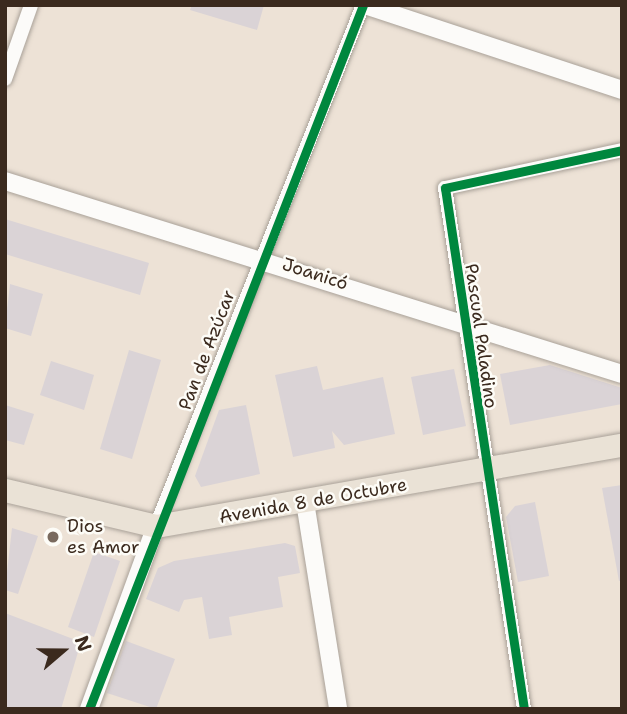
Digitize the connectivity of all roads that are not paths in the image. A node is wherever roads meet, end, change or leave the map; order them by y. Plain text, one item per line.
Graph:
1 (31, 5) edge
2 (364, 5) edge
3 (5, 79) edge
4 (622, 90) edge
5 (622, 150) edge
6 (5, 181) edge
7 (260, 256) junction
8 (464, 321) junction
9 (622, 374) edge
10 (622, 445) edge
11 (484, 471) junction
12 (5, 490) edge
13 (305, 502) junction
14 (156, 526) junction
15 (89, 709) edge
16 (338, 709) edge
17 (524, 709) edge

1 - 3 street
2 - 4 street
2 - 7 street, Pan de Azúcar
5 - 8 street, Pascual Paladino
6 - 7 street, Joanicó
7 - 8 street, Joanicó
7 - 14 street, Pan de Azúcar
8 - 9 street, Joanicó
8 - 11 street, Pascual Paladino
10 - 11 main road, Avenida 8 de Octubre
11 - 13 main road, Avenida 8 de Octubre
11 - 17 street, Pascual Paladino
12 - 14 main road, Avenida 8 de Octubre
13 - 14 main road, Avenida 8 de Octubre
13 - 16 street
14 - 15 street, Pan de Azúcar

